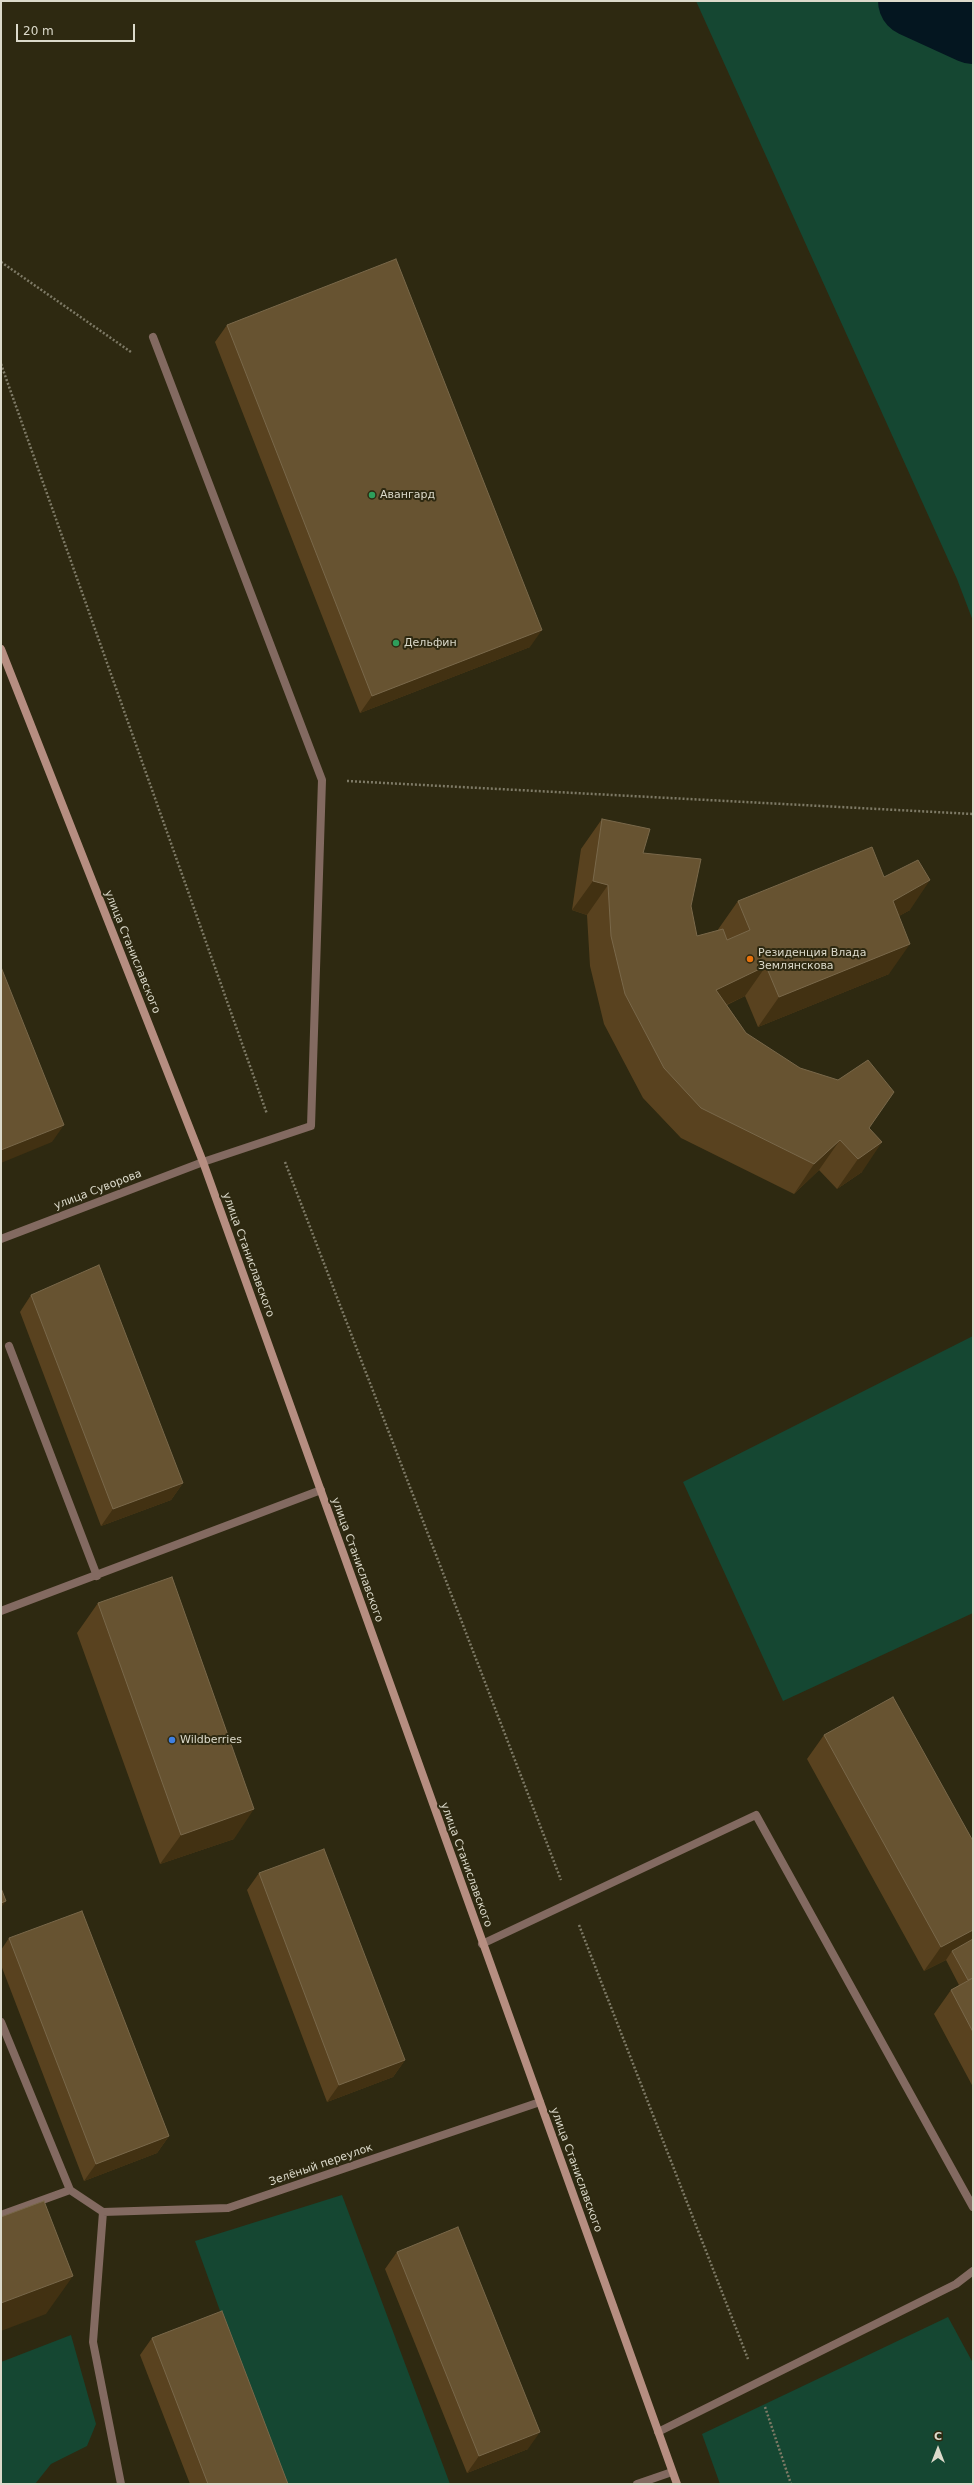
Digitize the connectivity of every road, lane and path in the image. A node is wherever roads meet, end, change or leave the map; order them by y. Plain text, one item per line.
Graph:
1 (1, 262) edge
2 (153, 337) dead end
3 (1, 364) edge
4 (169, 379) junction
5 (1, 649) edge
6 (322, 780) junction
7 (973, 814) edge
8 (276, 1138) junction
9 (204, 1162) junction
10 (1, 1239) edge
11 (9, 1346) dead end
12 (321, 1490) junction
13 (97, 1576) junction
14 (1, 1611) edge
15 (570, 1902) junction
16 (482, 1944) junction
17 (1, 2022) edge
18 (540, 2102) junction
19 (70, 2190) junction
20 (973, 2207) edge
21 (103, 2212) junction
22 (1, 2215) edge
23 (973, 2271) edge
24 (757, 2383) junction
25 (658, 2432) junction
26 (672, 2472) junction
27 (121, 2484) edge
28 (637, 2484) edge
29 (677, 2484) edge
30 (791, 2484) edge

1 - 4 path
2 - 4 street
3 - 8 path
4 - 6 street
5 - 9 main road, улица Станиславского
6 - 7 path
6 - 8 street, улица Суворова
8 - 9 street, улица Суворова
8 - 15 path
9 - 10 street, улица Суворова
9 - 12 main road, улица Станиславского
11 - 13 street
12 - 13 street
12 - 16 main road, улица Станиславского
13 - 14 street
15 - 16 street
15 - 20 street
15 - 24 path
16 - 18 main road, улица Станиславского
17 - 19 street
18 - 21 street, Зелёный переулок
18 - 25 main road, улица Станиславского
19 - 21 street
19 - 22 street
21 - 27 street
23 - 24 street
24 - 25 street
24 - 30 path
25 - 26 main road, улица Станиславского
26 - 28 street
26 - 29 main road, улица Станиславского

